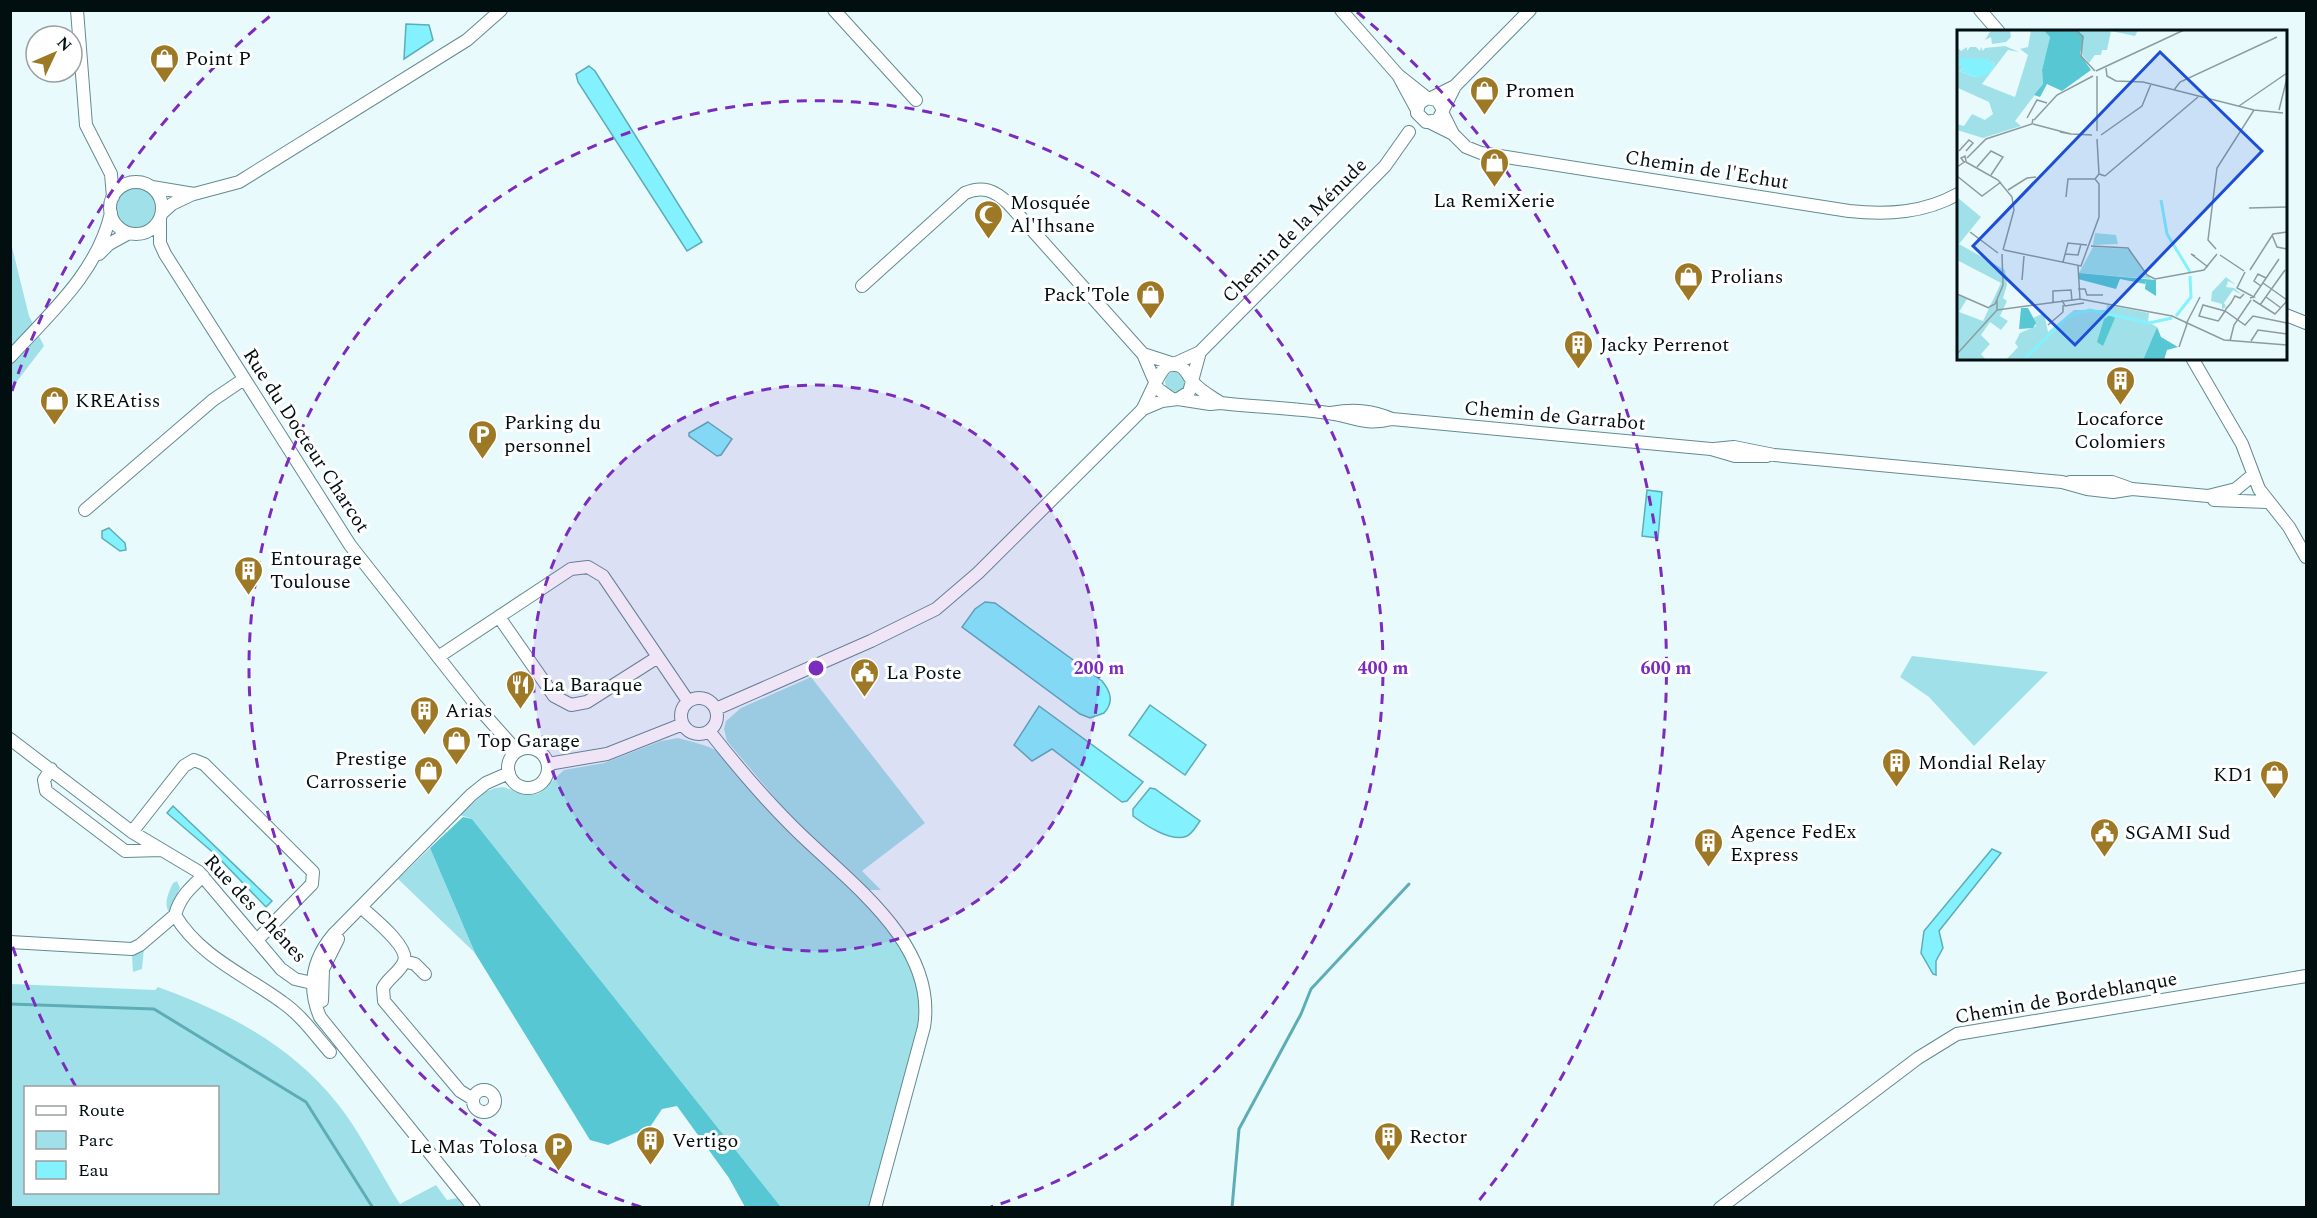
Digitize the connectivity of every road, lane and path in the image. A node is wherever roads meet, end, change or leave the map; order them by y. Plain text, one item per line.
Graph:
1 (77, 10) edge
2 (501, 10) edge
3 (834, 10) edge
4 (1341, 10) edge
5 (1530, 10) edge
6 (1980, 10) edge
7 (1997, 30) edge
8 (1398, 75) junction
9 (1455, 86) junction
10 (1429, 98) junction
11 (916, 100) dead end
12 (1442, 110) junction
13 (1417, 111) junction
14 (1429, 123) junction
15 (1408, 132) junction
16 (1453, 134) junction
17 (105, 161) junction
18 (136, 182) junction
19 (152, 187) junction
20 (194, 194) junction
21 (1957, 195) edge
22 (112, 197) junction
23 (111, 213) junction
24 (161, 216) junction
25 (130, 233) junction
26 (165, 254) junction
27 (94, 259) junction
28 (862, 286) dead end
29 (2287, 315) edge
30 (2307, 323) edge
31 (1200, 352) junction
32 (1143, 354) junction
33 (10, 357) edge
34 (2194, 360) edge
35 (1174, 364) junction
36 (244, 379) junction
37 (1192, 380) junction
38 (1157, 384) junction
39 (1175, 399) junction
40 (1221, 403) junction
41 (1142, 410) junction
42 (2253, 475) junction
43 (2208, 496) junction
44 (2267, 502) junction
45 (85, 510) dead end
46 (2307, 557) edge
47 (499, 618) junction
48 (438, 657) junction
49 (658, 657) junction
50 (688, 701) junction
51 (716, 708) junction
52 (683, 724) junction
53 (709, 732) junction
54 (10, 739) edge
55 (517, 751) junction
56 (548, 764) junction
57 (51, 769) junction
58 (508, 773) junction
59 (135, 834) junction
60 (161, 850) junction
61 (134, 851) junction
62 (203, 876) junction
63 (362, 908) junction
64 (175, 915) junction
65 (344, 927) junction
66 (257, 940) junction
67 (10, 942) edge
68 (404, 961) junction
69 (425, 974) dead end
70 (2307, 976) edge
71 (317, 986) junction
72 (330, 1052) dead end
73 (473, 1100) dead end
74 (474, 1208) edge
75 (875, 1208) edge
76 (1720, 1208) edge

1 - 17 street
2 - 20 street
3 - 11 street
4 - 8 street
5 - 9 street
6 - 7 street
8 - 10 street
8 - 13 street
9 - 10 street
9 - 12 street
10 - 12 street
10 - 13 street
12 - 14 street
12 - 16 street, Chemin de l'Echut
13 - 14 street
13 - 15 street, Chemin de la Ménude
14 - 15 street
14 - 16 street, Chemin de l'Echut
15 - 31 street, Chemin de la Ménude
16 - 21 street, Chemin de l'Echut
17 - 18 street
17 - 22 street
18 - 19 street
18 - 22 street
19 - 20 street
19 - 24 street
20 - 24 street
22 - 23 street
23 - 25 street
23 - 27 street
24 - 25 street
24 - 26 street, Rue du Docteur Charcot
25 - 26 street, Rue du Docteur Charcot
25 - 27 street
26 - 36 street, Rue du Docteur Charcot
27 - 33 street
28 - 32 street
29 - 30 street
31 - 35 street, Chemin de la Ménude
31 - 37 street, Chemin de la Ménude
32 - 35 street
32 - 38 street
34 - 42 street
35 - 37 street
35 - 38 street
36 - 45 street
36 - 48 street, Rue du Docteur Charcot
37 - 39 street
37 - 40 street
38 - 39 street
38 - 41 street
39 - 40 street, Chemin de Garrabot
39 - 41 street
40 - 43 street, Chemin de Garrabot
41 - 51 street
42 - 43 street, Chemin de Garrabot
42 - 44 street
43 - 44 street, Chemin de Garrabot
44 - 46 street
47 - 48 street
47 - 49 street
47 - 49 street
48 - 55 street, Rue du Docteur Charcot
49 - 50 street
50 - 51 street
50 - 52 street
51 - 53 street
52 - 53 street
52 - 56 street
53 - 75 street
54 - 57 street, Rue des Chênes
55 - 56 street
55 - 58 street
56 - 58 street
57 - 59 street, Rue des Chênes
57 - 61 street
58 - 63 street
59 - 60 street, Rue des Chênes
59 - 61 street
59 - 66 street
60 - 61 street
60 - 62 street, Rue des Chênes
62 - 64 street
62 - 66 street, Rue des Chênes
63 - 65 street
63 - 68 street
64 - 67 street
64 - 72 street
65 - 71 street
65 - 71 street
66 - 71 street, Rue des Chênes
68 - 69 street
68 - 73 street
70 - 76 street, Chemin de Bordeblanque
71 - 74 street, Rue des Chênes

